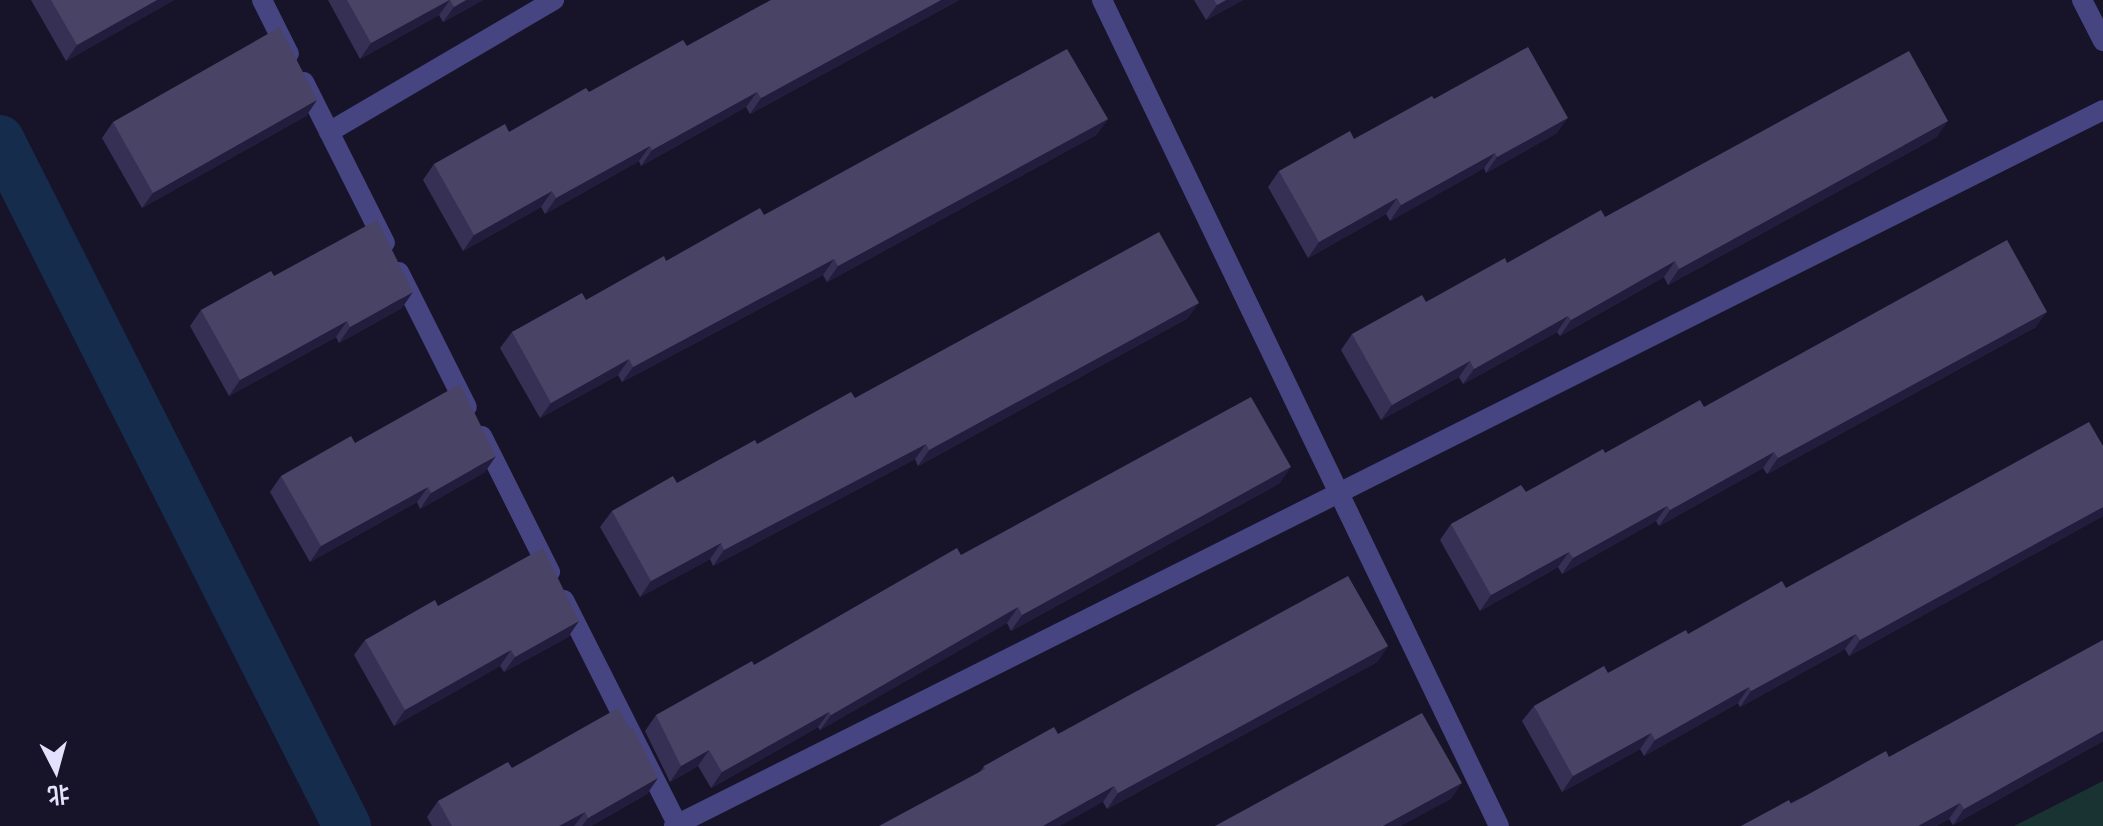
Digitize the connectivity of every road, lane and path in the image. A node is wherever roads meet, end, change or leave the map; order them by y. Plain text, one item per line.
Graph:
1 (262, 0) edge
2 (554, 0) edge
3 (1102, 0) edge
4 (2082, 0) edge
5 (2103, 41) edge
6 (2103, 110) edge
7 (329, 132) junction
8 (1339, 493) junction
9 (677, 826) edge
10 (1499, 826) edge

1 - 7 street
2 - 7 street
3 - 8 street
4 - 5 street
6 - 8 street
7 - 9 street
8 - 9 street
8 - 10 street

